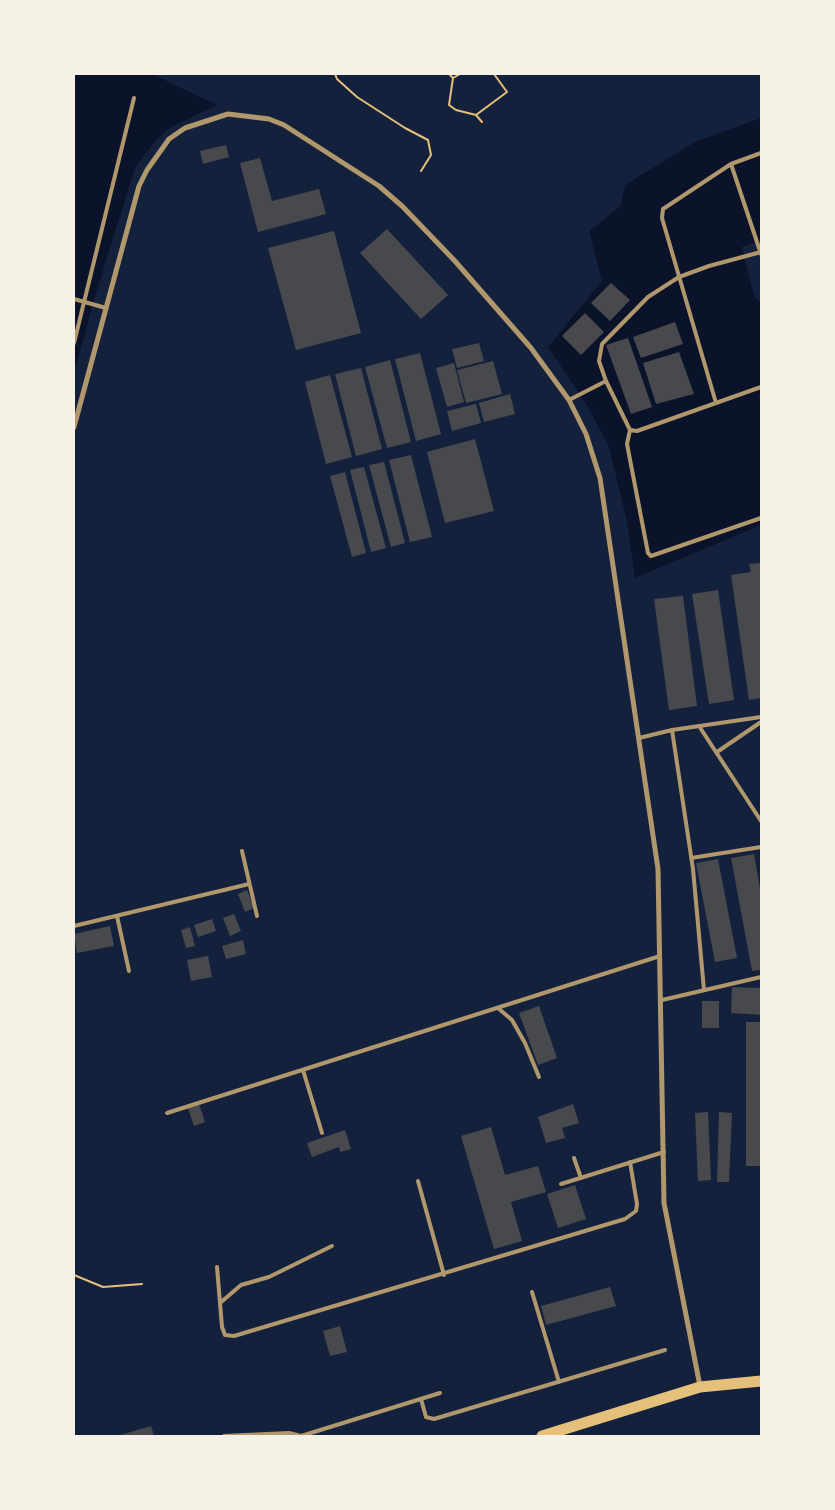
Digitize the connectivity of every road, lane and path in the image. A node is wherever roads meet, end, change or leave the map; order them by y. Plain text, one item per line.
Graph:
1 (335, 74) edge
2 (449, 74) edge
3 (460, 74) edge
4 (494, 74) edge
5 (453, 78) junction
6 (134, 98) dead end
7 (476, 115) junction
8 (482, 122) dead end
9 (761, 152) edge
10 (731, 164) junction
11 (421, 171) dead end
12 (761, 253) edge
13 (680, 277) junction
14 (74, 299) edge
15 (85, 302) junction
16 (106, 308) junction
17 (74, 343) edge
18 (606, 380) junction
19 (761, 386) edge
20 (569, 400) junction
21 (716, 403) junction
22 (74, 427) edge
23 (630, 430) junction
24 (761, 518) edge
25 (761, 717) edge
26 (761, 722) edge
27 (699, 726) junction
28 (672, 730) junction
29 (639, 738) junction
30 (717, 752) junction
31 (761, 821) edge
32 (761, 847) edge
33 (242, 851) dead end
34 (691, 858) junction
35 (249, 884) junction
36 (117, 916) junction
37 (257, 916) dead end
38 (74, 926) edge
39 (661, 956) junction
40 (129, 971) dead end
41 (761, 977) edge
42 (704, 990) junction
43 (662, 1000) junction
44 (498, 1008) junction
45 (303, 1070) junction
46 (538, 1077) dead end
47 (167, 1113) dead end
48 (322, 1133) dead end
49 (664, 1152) junction
50 (574, 1158) dead end
51 (630, 1162) junction
52 (581, 1178) junction
53 (418, 1181) dead end
54 (561, 1184) dead end
55 (332, 1246) dead end
56 (216, 1267) dead end
57 (74, 1275) edge
58 (444, 1275) junction
59 (142, 1284) dead end
60 (532, 1292) dead end
61 (220, 1303) junction
62 (665, 1350) dead end
63 (761, 1381) edge
64 (559, 1382) junction
65 (700, 1386) junction
66 (440, 1393) dead end
67 (421, 1399) junction
68 (224, 1436) edge
69 (301, 1436) edge
70 (542, 1436) edge

1 - 11 path
2 - 5 path
3 - 5 path
4 - 7 path
5 - 7 path
6 - 15 lane
7 - 8 path
9 - 10 lane
10 - 12 lane
10 - 13 lane
12 - 13 lane
13 - 18 lane
13 - 21 lane
14 - 15 lane
15 - 16 lane
15 - 17 lane
16 - 20 street
16 - 22 street
18 - 20 lane
18 - 23 lane
19 - 21 lane
20 - 29 street
21 - 23 lane
23 - 24 lane
25 - 27 lane
26 - 30 lane
27 - 28 lane
27 - 30 lane
28 - 29 lane
28 - 34 lane
29 - 39 street
30 - 31 lane
32 - 34 lane
33 - 35 lane
34 - 42 lane
35 - 36 lane
35 - 37 lane
36 - 38 lane
36 - 40 lane
39 - 43 street
39 - 44 lane
41 - 42 lane
42 - 43 lane
43 - 49 street
44 - 45 lane
44 - 46 lane
45 - 47 lane
45 - 48 lane
49 - 51 lane
49 - 65 street
50 - 52 lane
51 - 52 lane
51 - 58 lane
52 - 54 lane
53 - 58 lane
55 - 61 lane
56 - 61 lane
57 - 59 path
58 - 61 lane
60 - 64 lane
62 - 64 lane
63 - 65 main road
64 - 67 lane
65 - 70 main road
66 - 67 lane
67 - 69 lane
68 - 69 lane

